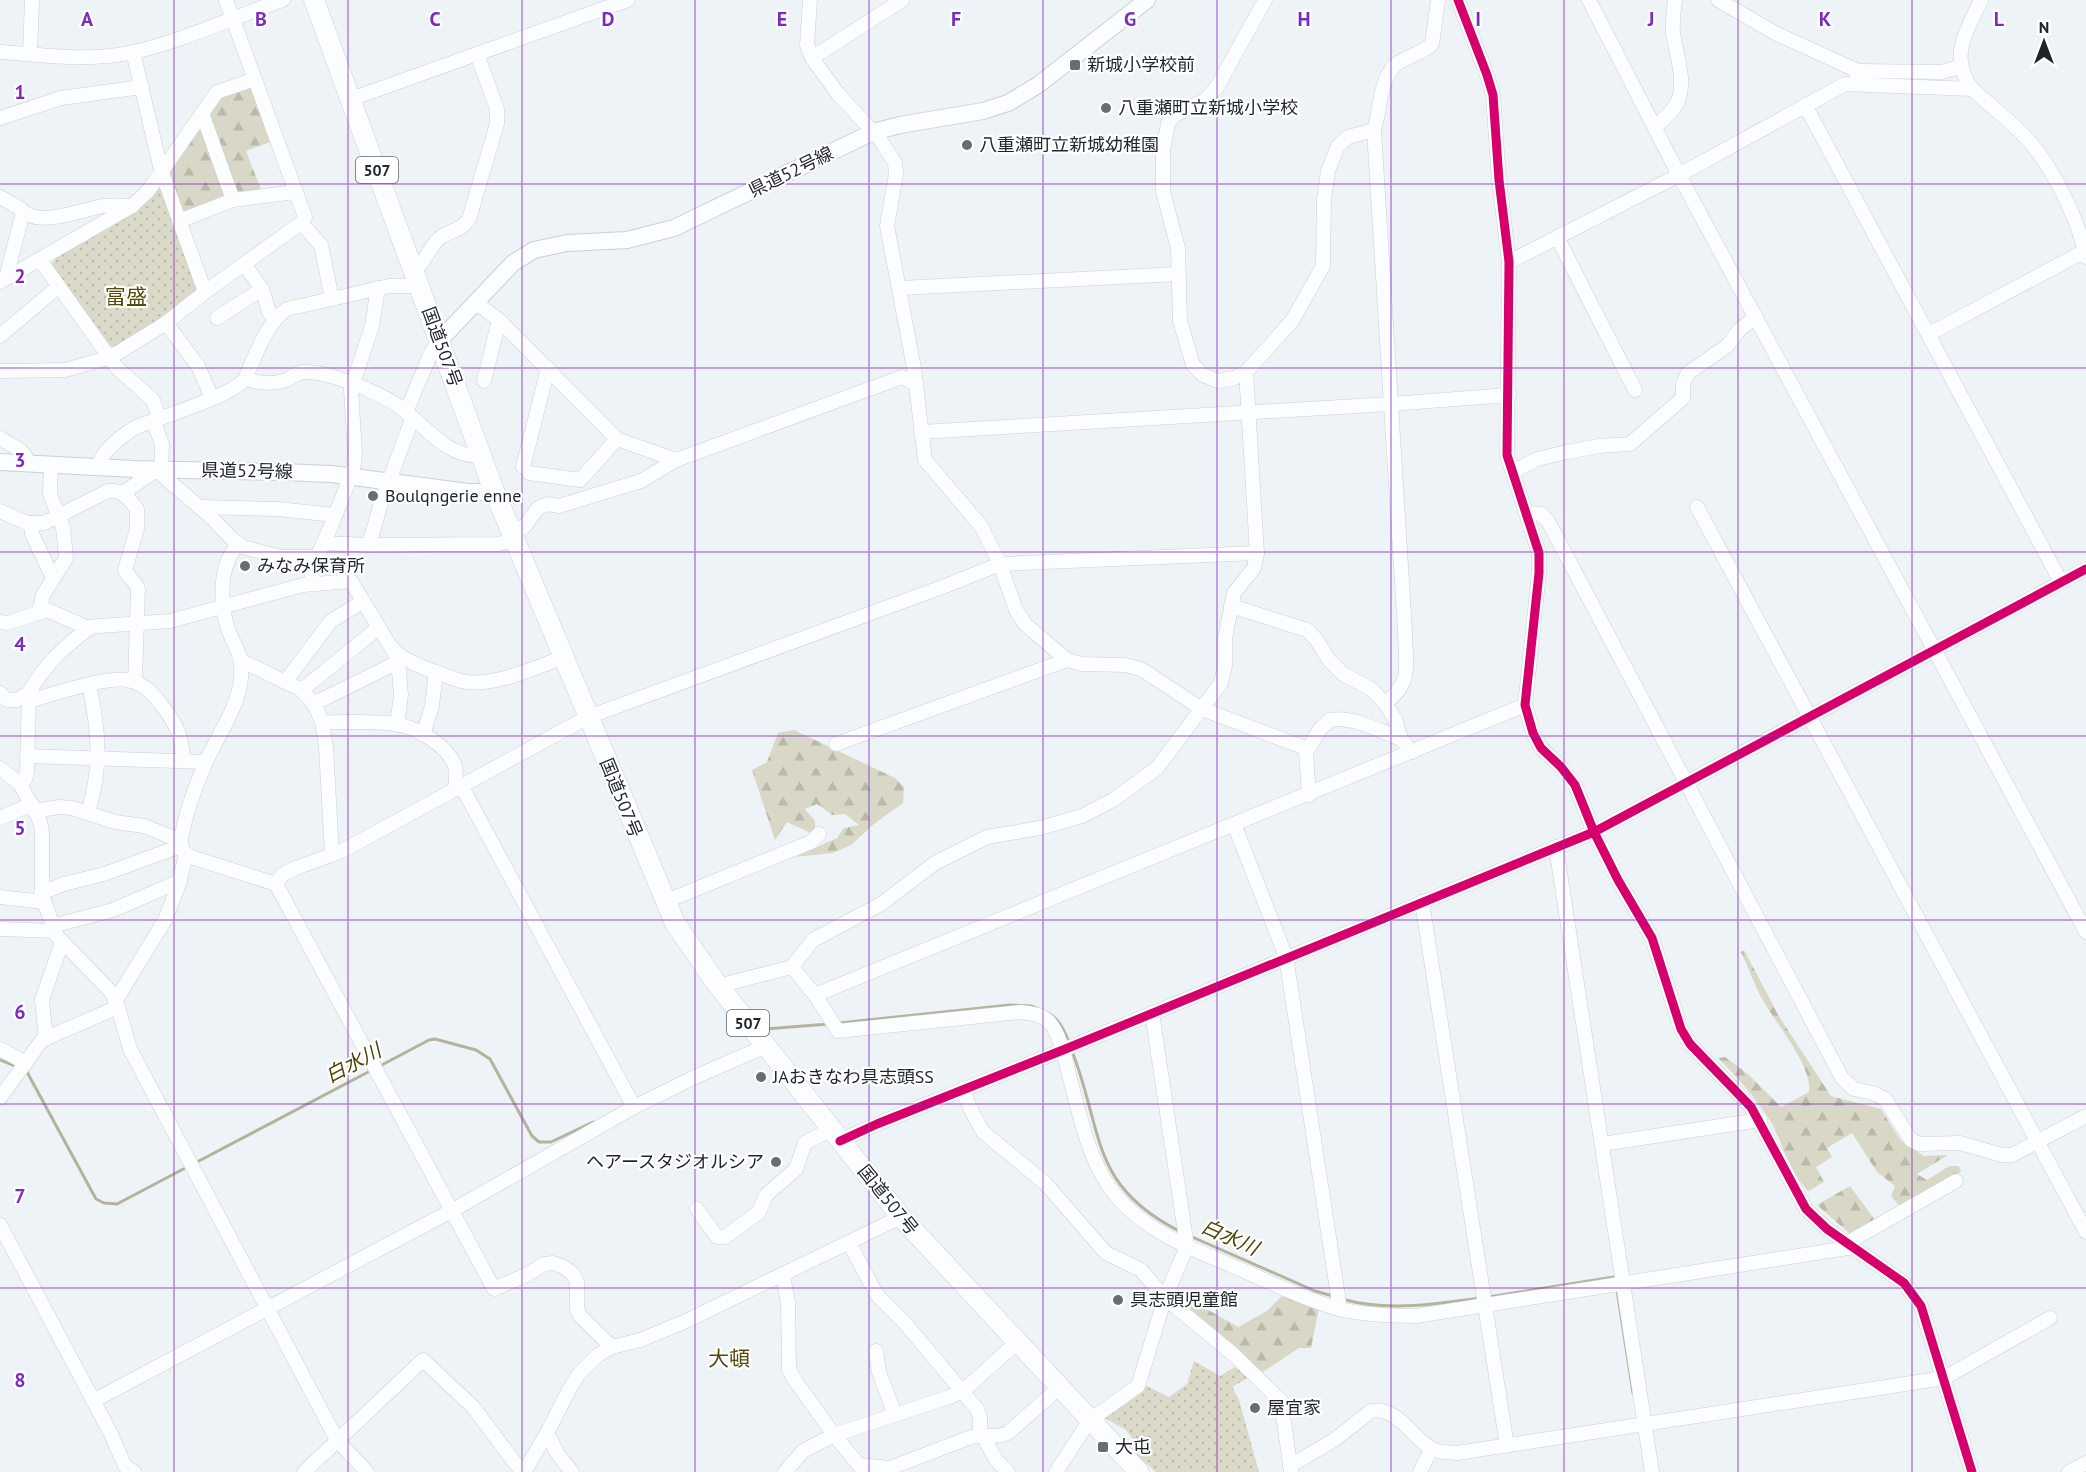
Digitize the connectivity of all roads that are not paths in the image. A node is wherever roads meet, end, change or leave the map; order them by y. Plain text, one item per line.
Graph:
1 (32, 0) edge
2 (226, 0) edge
3 (283, 0) edge
4 (314, 0) edge
5 (628, 0) edge
6 (810, 0) edge
7 (902, 0) edge
8 (1147, 0) edge
9 (1265, 0) edge
10 (1438, 0) edge
11 (1458, 0) edge
12 (1589, 0) edge
13 (1676, 0) edge
14 (1718, 0) edge
15 (1981, 0) edge
16 (232, 17) junction
17 (0, 52) edge
18 (133, 52) junction
19 (30, 54) junction
20 (477, 54) junction
21 (812, 58) junction
22 (1960, 67) junction
23 (1857, 77) junction
24 (255, 80) junction
25 (142, 87) junction
26 (1972, 89) junction
27 (351, 99) junction
28 (1805, 105) junction
29 (202, 113) junction
30 (0, 118) edge
31 (1655, 127) junction
32 (1374, 130) junction
33 (873, 132) junction
34 (161, 170) junction
35 (1679, 175) junction
36 (295, 192) junction
37 (0, 197) edge
38 (233, 200) junction
39 (132, 206) junction
40 (23, 212) junction
41 (179, 221) junction
42 (301, 223) junction
43 (1557, 237) junction
44 (2085, 254) edge
45 (40, 260) junction
46 (1509, 262) junction
47 (244, 264) junction
48 (1179, 274) junction
49 (417, 278) junction
50 (3, 280) edge
51 (59, 286) junction
52 (378, 288) junction
53 (900, 288) junction
54 (262, 289) junction
55 (205, 292) junction
56 (332, 299) junction
57 (475, 302) junction
58 (1756, 317) junction
59 (217, 318) dead end
60 (275, 320) junction
61 (499, 320) junction
62 (166, 323) junction
63 (1929, 334) junction
64 (0, 336) edge
65 (440, 340) junction
66 (111, 357) junction
67 (548, 368) junction
68 (0, 371) edge
69 (1245, 372) junction
70 (246, 378) junction
71 (484, 381) dead end
72 (352, 383) junction
73 (916, 384) junction
74 (1635, 390) dead end
75 (1509, 395) junction
76 (212, 398) junction
77 (1390, 404) junction
78 (1248, 412) junction
79 (409, 415) junction
80 (156, 419) junction
81 (921, 432) junction
82 (0, 438) edge
83 (617, 439) junction
84 (481, 456) junction
85 (676, 460) junction
86 (0, 462) edge
87 (26, 464) junction
88 (51, 466) junction
89 (97, 468) junction
90 (159, 470) junction
91 (1513, 472) junction
92 (351, 476) junction
93 (580, 480) junction
94 (388, 482) junction
95 (493, 488) junction
96 (123, 493) junction
97 (590, 497) junction
98 (200, 507) junction
99 (1697, 507) dead end
100 (0, 511) edge
101 (1526, 513) junction
102 (335, 515) junction
103 (58, 516) junction
104 (31, 524) junction
105 (513, 537) junction
106 (323, 543) junction
107 (239, 544) junction
108 (369, 545) junction
109 (1257, 553) junction
110 (317, 557) junction
111 (1000, 564) junction
112 (2086, 569) edge
113 (53, 578) junction
114 (2061, 582) junction
115 (310, 584) junction
116 (362, 602) junction
117 (224, 605) junction
118 (1231, 606) junction
119 (39, 612) junction
120 (0, 622) edge
121 (138, 624) junction
122 (92, 627) junction
123 (378, 628) junction
124 (390, 646) junction
125 (1935, 649) junction
126 (564, 657) junction
127 (1067, 660) junction
128 (242, 661) junction
129 (398, 662) junction
130 (436, 672) junction
131 (135, 682) junction
132 (285, 682) junction
133 (89, 685) junction
134 (302, 690) junction
135 (0, 693) edge
136 (28, 697) junction
137 (1384, 703) junction
138 (313, 704) junction
139 (1525, 705) junction
140 (1202, 709) junction
141 (588, 717) junction
142 (1810, 717) junction
143 (322, 722) junction
144 (397, 725) junction
145 (423, 735) junction
146 (1401, 739) junction
147 (836, 744) dead end
148 (1308, 749) junction
149 (1412, 752) junction
150 (27, 756) junction
151 (99, 759) junction
152 (183, 761) junction
153 (206, 762) junction
154 (0, 768) edge
155 (21, 784) junction
156 (1686, 784) junction
157 (458, 787) junction
158 (1309, 795) junction
159 (34, 808) junction
160 (88, 812) junction
161 (0, 818) edge
162 (1234, 824) junction
163 (1594, 832) junction
164 (819, 834) dead end
165 (182, 847) junction
166 (1556, 847) junction
167 (332, 855) junction
168 (180, 881) junction
169 (276, 884) junction
170 (0, 897) edge
171 (42, 898) junction
172 (664, 902) junction
173 (1422, 902) junction
174 (0, 929) edge
175 (2086, 932) edge
176 (56, 933) junction
177 (1286, 957) junction
178 (792, 967) junction
179 (720, 988) junction
180 (815, 995) junction
181 (117, 1004) junction
182 (1152, 1013) junction
183 (46, 1038) junction
184 (766, 1046) junction
185 (0, 1048) edge
186 (1063, 1050) junction
187 (26, 1063) junction
188 (962, 1089) junction
189 (0, 1098) edge
190 (634, 1107) junction
191 (2086, 1116) edge
192 (1760, 1120) junction
193 (836, 1135) junction
194 (2038, 1142) junction
195 (1602, 1144) junction
196 (1956, 1180) dead end
197 (697, 1209) dead end
198 (453, 1210) junction
199 (900, 1217) junction
200 (0, 1225) edge
201 (2086, 1232) edge
202 (849, 1243) junction
203 (1851, 1245) junction
204 (1187, 1246) junction
205 (783, 1276) junction
206 (1623, 1284) junction
207 (1165, 1298) junction
208 (1484, 1307) junction
209 (267, 1309) junction
210 (1340, 1309) junction
211 (2050, 1318) dead end
212 (1016, 1342) junction
213 (612, 1347) junction
214 (876, 1351) dead end
215 (1944, 1378) junction
216 (1060, 1387) junction
217 (963, 1391) junction
218 (93, 1401) junction
219 (895, 1414) junction
220 (1090, 1420) junction
221 (1645, 1425) junction
222 (547, 1433) junction
223 (834, 1435) junction
224 (982, 1435) junction
225 (337, 1440) junction
226 (1507, 1446) junction
227 (1431, 1449) junction
228 (2086, 1463) edge
229 (862, 1468) edge
230 (1291, 1469) edge
231 (134, 1472) edge
232 (304, 1472) edge
233 (367, 1472) edge
234 (523, 1472) edge
235 (572, 1472) edge
236 (785, 1472) edge
237 (1008, 1472) edge
238 (1056, 1472) edge
239 (1138, 1472) edge
240 (1420, 1472) edge
241 (1652, 1472) edge
242 (1972, 1472) edge
243 (2069, 1472) edge

1 - 19 street
2 - 16 street
3 - 16 street
4 - 27 highway, 国道507号 / 507
5 - 20 street
6 - 21 street
7 - 21 street
8 - 33 main road, 県道52号線
9 - 48 street
10 - 32 street
11 - 46 street
12 - 31 street
13 - 31 street
14 - 23 street
15 - 22 street
16 - 18 street
16 - 24 street
17 - 19 street
18 - 19 street
18 - 25 street
20 - 27 street
20 - 49 street
21 - 33 street
22 - 23 street
22 - 26 street
23 - 26 street
23 - 28 street
24 - 29 street
24 - 36 street
25 - 30 street
25 - 34 street
26 - 44 street
27 - 49 highway, 国道507号 / 507
28 - 35 street
28 - 63 street
29 - 34 street
29 - 38 street
31 - 35 street
32 - 69 street
32 - 77 street
33 - 53 street
33 - 57 main road, 県道52号線
34 - 39 street
34 - 41 street
35 - 43 street
35 - 58 street
36 - 38 street
36 - 42 street
37 - 40 street
38 - 41 street
39 - 40 street
39 - 45 street
40 - 50 street
41 - 55 street
42 - 47 street
42 - 56 street
43 - 46 street
43 - 74 street
44 - 63 street
45 - 50 street
45 - 51 street
46 - 75 street
47 - 54 street
47 - 55 street
48 - 53 street
48 - 69 street
49 - 52 street
49 - 65 highway, 国道507号 / 507
51 - 64 street
51 - 66 street
52 - 56 street
52 - 72 street
53 - 73 street
54 - 59 street
54 - 60 street
55 - 62 street
56 - 60 street
57 - 61 street
57 - 65 main road, 県道52号線
58 - 91 street
58 - 125 street
60 - 70 street
61 - 67 street
61 - 71 street
62 - 66 street
62 - 76 street
63 - 114 street
65 - 79 street
65 - 84 highway, 国道507号 / 507
66 - 68 street
66 - 80 street
67 - 83 street
67 - 93 street
69 - 78 street
70 - 72 street
70 - 76 street
72 - 79 street
72 - 92 street
73 - 81 street
73 - 85 street
75 - 77 street
75 - 91 street
76 - 80 street
77 - 78 street
77 - 137 street
78 - 81 street
78 - 109 street
79 - 84 street
79 - 94 street
80 - 89 street
80 - 90 street
81 - 111 street
82 - 87 street
83 - 85 street
83 - 93 street
84 - 95 highway, 国道507号 / 507
85 - 97 street
86 - 87 main road, 県道52号線
87 - 88 main road, 県道52号線
88 - 89 main road, 県道52号線
88 - 103 street
89 - 90 main road, 県道52号線
90 - 92 main road, 県道52号線
90 - 96 street
90 - 98 street
91 - 101 street
92 - 94 main road, 県道52号線
92 - 102 street
93 - 97 street
94 - 95 main road, 県道52号線
94 - 108 street
95 - 105 highway, 国道507号 / 507
96 - 103 street
96 - 121 street
97 - 105 street
98 - 102 street
98 - 107 street
99 - 142 street
100 - 104 street
101 - 139 street
101 - 156 street
102 - 106 street
103 - 104 street
103 - 113 street
104 - 113 street
105 - 108 street
105 - 126 highway, 国道507号 / 507
106 - 108 street
106 - 110 street
107 - 110 street
107 - 117 street
109 - 111 street
109 - 118 street
110 - 115 street
111 - 127 street
111 - 141 street
112 - 114 street
113 - 119 street
114 - 125 street
115 - 116 street
115 - 117 street
116 - 123 street
116 - 132 street
117 - 121 street
117 - 128 street
118 - 137 street
118 - 140 street
119 - 120 street
119 - 122 street
121 - 122 street
121 - 131 street
122 - 136 street
123 - 124 street
123 - 134 street
124 - 129 street
124 - 130 street
125 - 142 street
125 - 175 street
126 - 130 street
126 - 141 highway, 国道507号 / 507
127 - 140 street
127 - 147 street
128 - 132 street
128 - 153 street
129 - 138 street
129 - 144 street
130 - 145 street
131 - 133 street
131 - 152 street
132 - 134 street
133 - 136 street
133 - 151 street
134 - 138 street
135 - 136 street
136 - 150 street
137 - 146 street
138 - 143 street
139 - 149 street
139 - 163 street
140 - 148 street
140 - 178 street
141 - 157 street
141 - 172 highway, 国道507号 / 507
142 - 156 street
142 - 194 street
143 - 144 street
143 - 167 street
144 - 145 street
145 - 157 street
146 - 148 street
146 - 149 street
148 - 158 street
149 - 158 street
150 - 151 street
150 - 155 street
151 - 152 street
151 - 160 street
152 - 153 street
153 - 165 street
154 - 155 street
155 - 159 street
156 - 163 street
156 - 194 street
157 - 167 street
157 - 190 street
158 - 162 street
159 - 160 street
159 - 161 street
159 - 171 street
160 - 165 street
162 - 177 street
162 - 180 street
163 - 166 street
163 - 192 street
164 - 172 street
165 - 168 street
165 - 169 street
165 - 171 street
166 - 173 street
166 - 195 street
167 - 169 street
168 - 176 street
168 - 181 street
169 - 198 street
170 - 171 street
171 - 176 street
172 - 179 highway, 国道507号 / 507
173 - 177 street
173 - 208 street
174 - 176 street
176 - 181 street
176 - 183 street
177 - 182 street
177 - 210 street
178 - 179 street
178 - 180 street
179 - 184 highway, 国道507号 / 507
180 - 186 street
181 - 183 street
181 - 209 street
182 - 186 street
182 - 204 street
183 - 187 street
184 - 190 street
184 - 193 highway, 国道507号 / 507
185 - 187 street
186 - 188 street
186 - 204 street
187 - 189 street
188 - 193 street
188 - 207 street
190 - 198 street
191 - 194 street
192 - 195 street
192 - 203 street
193 - 197 street
193 - 199 highway, 国道507号 / 507
194 - 201 street
195 - 206 street
196 - 203 street
198 - 209 street
198 - 213 street
199 - 202 street
199 - 212 highway, 国道507号 / 507
200 - 218 street
202 - 205 street
202 - 217 street
203 - 206 street
203 - 215 street
204 - 207 street
204 - 210 street
205 - 213 street
205 - 223 street
206 - 208 street
206 - 221 street
207 - 220 street
207 - 230 street
208 - 210 street
208 - 226 street
209 - 218 street
209 - 225 street
211 - 215 street
212 - 216 highway, 国道507号 / 507
212 - 217 street
213 - 222 street
214 - 219 street
215 - 221 street
215 - 242 street
216 - 220 highway, 国道507号 / 507
216 - 224 street
217 - 219 street
217 - 224 street
218 - 231 street
219 - 223 street
220 - 238 street
220 - 239 highway, 国道507号 / 507
221 - 226 street
221 - 241 street
222 - 234 street
222 - 235 street
223 - 229 street
223 - 236 street
224 - 229 street
224 - 237 street
225 - 232 street
225 - 233 street
225 - 234 street
226 - 227 street
227 - 230 street
227 - 240 street
228 - 243 street

